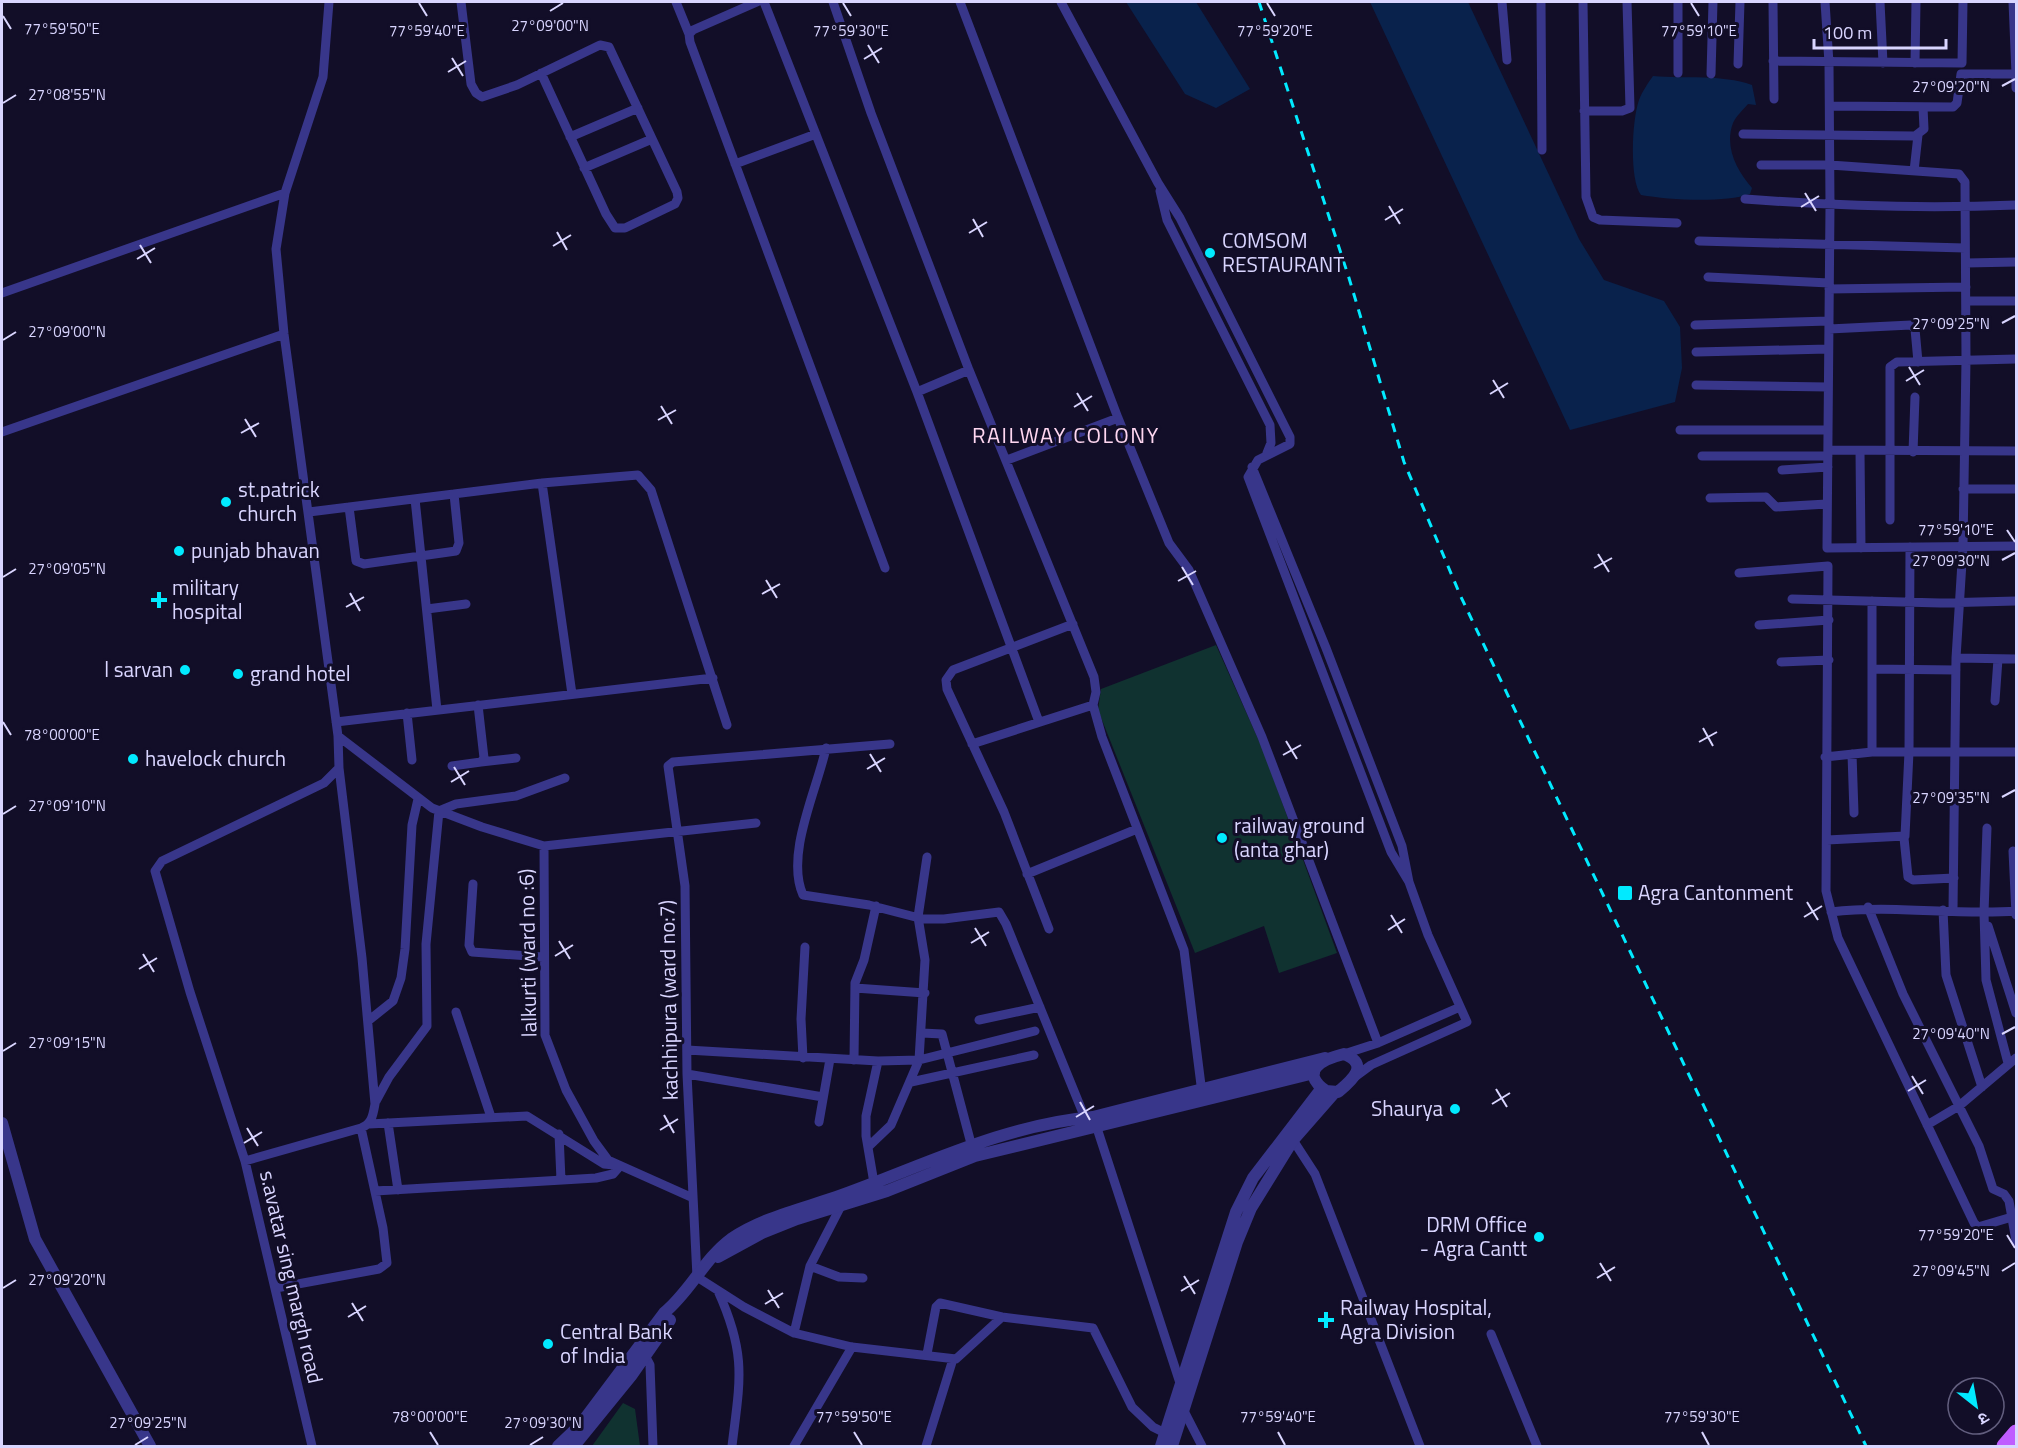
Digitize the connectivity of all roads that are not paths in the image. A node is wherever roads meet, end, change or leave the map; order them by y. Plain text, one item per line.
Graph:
1 (329, 2) edge
2 (460, 2) edge
3 (676, 2) edge
4 (757, 2) edge
5 (764, 2) edge
6 (833, 2) edge
7 (960, 2) edge
8 (1061, 2) edge
9 (1502, 2) edge
10 (1541, 2) edge
11 (1582, 2) edge
12 (1626, 2) edge
13 (1678, 2) edge
14 (1713, 2) edge
15 (1740, 2) edge
16 (1773, 2) edge
17 (1825, 2) edge
18 (1880, 2) edge
19 (1916, 2) edge
20 (1963, 2) edge
21 (2013, 2) edge
22 (689, 34) junction
23 (1507, 60) dead end
24 (1773, 61) junction
25 (1829, 63) junction
26 (1883, 63) junction
27 (1915, 63) junction
28 (1962, 63) junction
29 (1738, 64) dead end
30 (541, 73) junction
31 (1678, 73) dead end
32 (1711, 74) dead end
33 (1961, 74) junction
34 (2016, 74) edge
35 (2016, 88) edge
36 (1774, 99) dead end
37 (1830, 106) junction
38 (1923, 107) junction
39 (638, 108) junction
40 (1584, 111) junction
41 (816, 134) junction
42 (1743, 134) dead end
43 (1918, 135) junction
44 (1830, 136) junction
45 (570, 137) junction
46 (652, 139) junction
47 (1542, 150) dead end
48 (735, 164) junction
49 (1761, 165) dead end
50 (1830, 165) junction
51 (584, 168) junction
52 (1914, 171) junction
53 (1158, 183) junction
54 (285, 193) junction
55 (1745, 199) dead end
56 (2016, 205) edge
57 (1830, 206) junction
58 (1965, 208) junction
59 (1677, 223) dead end
60 (1698, 241) dead end
61 (1830, 244) junction
62 (1965, 248) junction
63 (2016, 262) edge
64 (1966, 263) junction
65 (1708, 276) dead end
66 (1829, 286) junction
67 (1966, 287) junction
68 (2, 293) edge
69 (1966, 301) junction
70 (2016, 301) edge
71 (1695, 325) dead end
72 (1829, 325) junction
73 (284, 334) junction
74 (1243, 341) junction
75 (1232, 347) junction
76 (1828, 350) junction
77 (1696, 352) dead end
78 (2016, 359) edge
79 (1966, 360) junction
80 (1918, 362) junction
81 (969, 370) junction
82 (1696, 386) dead end
83 (1828, 387) junction
84 (917, 392) junction
85 (1915, 397) dead end
86 (1118, 418) junction
87 (1680, 430) dead end
88 (1827, 430) junction
89 (2, 432) edge
90 (1860, 451) junction
91 (2016, 451) edge
92 (1889, 452) junction
93 (1913, 452) junction
94 (1963, 452) junction
95 (1267, 453) junction
96 (1828, 453) junction
97 (1702, 456) dead end
98 (1007, 460) junction
99 (1828, 467) junction
100 (1782, 470) dead end
101 (542, 483) junction
102 (1963, 489) junction
103 (2016, 489) edge
104 (454, 494) junction
105 (1710, 498) dead end
106 (415, 499) junction
107 (1827, 504) junction
108 (349, 507) junction
109 (309, 512) junction
110 (1890, 520) dead end
111 (1963, 546) junction
112 (2016, 546) edge
113 (1910, 547) junction
114 (1827, 548) junction
115 (1861, 548) junction
116 (421, 556) junction
117 (1828, 566) junction
118 (885, 568) dead end
119 (1739, 573) dead end
120 (1792, 599) dead end
121 (1829, 600) junction
122 (1872, 601) junction
123 (1912, 602) junction
124 (2016, 602) edge
125 (1959, 603) junction
126 (466, 604) dead end
127 (427, 609) junction
128 (1829, 620) junction
129 (1073, 624) junction
130 (1759, 625) dead end
131 (1009, 647) junction
132 (1956, 658) junction
133 (1998, 659) junction
134 (2016, 659) edge
135 (1829, 660) junction
136 (1781, 662) dead end
137 (1872, 669) junction
138 (1910, 669) junction
139 (1956, 670) junction
140 (713, 678) junction
141 (572, 694) junction
142 (1995, 701) dead end
143 (478, 705) junction
144 (1094, 705) junction
145 (437, 710) junction
146 (408, 713) junction
147 (336, 722) junction
148 (1039, 722) junction
149 (726, 725) dead end
150 (338, 736) junction
151 (890, 744) dead end
152 (972, 744) junction
153 (826, 748) junction
154 (1872, 752) junction
155 (1910, 752) junction
156 (1956, 752) junction
157 (2016, 752) edge
158 (1852, 754) junction
159 (1825, 757) junction
160 (516, 758) dead end
161 (412, 760) dead end
162 (481, 762) junction
163 (452, 766) dead end
164 (339, 768) junction
165 (565, 778) dead end
166 (418, 799) junction
167 (439, 811) junction
168 (1854, 813) dead end
169 (756, 823) dead end
170 (1987, 828) dead end
171 (677, 830) junction
172 (1137, 830) junction
173 (1904, 837) junction
174 (1827, 840) junction
175 (544, 846) junction
176 (2013, 851) dead end
177 (927, 857) dead end
178 (1027, 874) junction
179 (1954, 878) junction
180 (472, 884) dead end
181 (876, 906) junction
182 (1868, 907) junction
183 (1943, 910) junction
184 (1953, 910) junction
185 (1831, 912) junction
186 (2016, 912) edge
187 (1984, 916) junction
188 (918, 917) junction
189 (1049, 929) dead end
190 (805, 947) dead end
191 (543, 957) junction
192 (855, 988) junction
193 (925, 993) junction
194 (1040, 1007) junction
195 (1460, 1007) junction
196 (456, 1012) dead end
197 (2016, 1013) edge
198 (979, 1020) dead end
199 (368, 1021) junction
200 (1035, 1031) dead end
201 (922, 1033) junction
202 (1378, 1043) junction
203 (687, 1050) junction
204 (949, 1053) junction
205 (1034, 1054) dead end
206 (1344, 1054) junction
207 (803, 1058) junction
208 (1325, 1058) junction
209 (830, 1059) junction
210 (854, 1060) junction
211 (919, 1060) junction
212 (2012, 1060) edge
213 (878, 1061) junction
214 (954, 1073) junction
215 (1314, 1073) junction
216 (687, 1074) junction
217 (1356, 1076) junction
218 (911, 1082) junction
219 (1982, 1087) junction
220 (1322, 1088) junction
221 (1335, 1092) junction
222 (1202, 1094) junction
223 (823, 1097) junction
224 (375, 1104) junction
225 (1959, 1106) junction
226 (491, 1118) junction
227 (1092, 1121) junction
228 (819, 1122) dead end
229 (2, 1123) edge
230 (388, 1123) junction
231 (1927, 1125) junction
232 (365, 1126) junction
233 (559, 1134) junction
234 (1290, 1136) junction
235 (868, 1147) junction
236 (973, 1150) junction
237 (245, 1161) junction
238 (618, 1165) junction
239 (561, 1180) junction
240 (874, 1183) junction
241 (398, 1190) junction
242 (375, 1191) junction
243 (693, 1198) junction
244 (842, 1200) junction
245 (2014, 1219) edge
246 (2016, 1241) edge
247 (810, 1266) junction
248 (697, 1277) junction
249 (862, 1278) dead end
250 (276, 1288) junction
251 (717, 1290) junction
252 (1002, 1317) junction
253 (794, 1332) junction
254 (1491, 1334) dead end
255 (852, 1347) junction
256 (642, 1351) junction
257 (927, 1354) junction
258 (953, 1359) junction
259 (1180, 1384) junction
260 (1182, 1403) junction
261 (2016, 1432) edge
262 (1165, 1433) junction
263 (150, 1446) edge
264 (312, 1446) edge
265 (558, 1446) edge
266 (574, 1446) edge
267 (653, 1446) edge
268 (732, 1446) edge
269 (794, 1446) edge
270 (926, 1446) edge
271 (1161, 1446) edge
272 (1172, 1446) edge
273 (1202, 1446) edge
274 (1420, 1446) edge
275 (1537, 1446) edge
276 (2004, 1446) edge

1 - 54 street
2 - 30 street
3 - 22 street
4 - 22 street
5 - 41 street
6 - 81 street
7 - 86 street
8 - 53 street
9 - 23 street
10 - 47 street
11 - 40 street
12 - 40 street
13 - 31 street
14 - 32 street
15 - 29 street
16 - 24 street
17 - 25 street
18 - 26 street
19 - 27 street
20 - 28 street
21 - 34 street
22 - 48 street
24 - 25 street
24 - 36 street
25 - 26 street
25 - 37 street
26 - 27 street
27 - 28 street
28 - 33 street
30 - 39 street
30 - 45 street
33 - 34 street
33 - 38 street
34 - 35 street
37 - 38 street
37 - 44 street
38 - 43 street
39 - 45 street
39 - 46 street
40 - 59 street
41 - 48 street
41 - 84 street
42 - 44 street
43 - 44 street
43 - 52 street
44 - 50 street
45 - 51 street
46 - 51 street
46 - 51 street
48 - 118 street
49 - 50 street
50 - 52 street
50 - 57 street
52 - 58 street
53 - 74 street
53 - 75 street
54 - 68 street
54 - 73 street
55 - 57 street
56 - 58 street
57 - 58 street
57 - 61 street
58 - 62 street
60 - 61 street
61 - 62 street
61 - 66 street
62 - 64 street
63 - 64 street
64 - 67 street
65 - 66 street
66 - 67 street
66 - 72 street
67 - 69 street
69 - 70 street
69 - 79 street
71 - 72 street
72 - 76 street
72 - 80 street
73 - 89 street
73 - 109 street
74 - 75 street
74 - 95 street
75 - 95 street
76 - 77 street
76 - 83 street
78 - 79 street
79 - 80 street
79 - 94 street
80 - 92 street
81 - 84 street
81 - 98 street
82 - 83 street
83 - 88 street
84 - 131 street
85 - 93 street
86 - 98 street
86 - 202 street
87 - 88 street
88 - 96 street
90 - 92 street
90 - 96 street
90 - 115 street
91 - 94 street
92 - 93 street
92 - 110 street
93 - 94 street
94 - 102 street
95 - 195 street
96 - 97 street
96 - 99 street
98 - 129 street
99 - 100 street
99 - 107 street
101 - 104 street
101 - 140 street
101 - 141 street
102 - 103 street
102 - 111 street
104 - 106 street
104 - 116 street
105 - 107 street
106 - 108 street
106 - 116 street
107 - 114 street
108 - 109 street
108 - 116 street
109 - 147 street
111 - 112 street
111 - 113 street
111 - 125 street
113 - 115 street
113 - 123 street
114 - 115 street
114 - 117 street
116 - 127 street
117 - 119 street
117 - 121 street
120 - 121 street
121 - 122 street
121 - 128 street
122 - 123 street
122 - 137 street
123 - 125 street
123 - 138 street
124 - 125 street
125 - 132 street
126 - 127 street
127 - 145 street
128 - 130 street
128 - 135 street
129 - 131 street
129 - 144 street
131 - 148 street
131 - 152 street
132 - 133 street
132 - 139 street
133 - 134 street
133 - 142 street
135 - 136 street
135 - 159 street
137 - 138 street
137 - 154 street
138 - 139 street
138 - 155 street
139 - 156 street
140 - 141 street
140 - 149 street
141 - 143 street
143 - 145 street
143 - 162 street
144 - 148 street
144 - 172 street
145 - 146 street
146 - 147 street
146 - 161 street
147 - 150 street
148 - 152 street
150 - 164 street
150 - 166 street
151 - 153 street, kachhipura (ward no:7)
152 - 178 street
153 - 171 street, kachhipura (ward no:7)
153 - 181 street
154 - 155 street
154 - 158 street
155 - 156 street
155 - 173 street
156 - 157 street
156 - 179 street
158 - 159 street
158 - 168 street
159 - 174 street
160 - 162 street
162 - 163 street
164 - 199 street
164 - 237 street, s.avatar sing margh road
165 - 167 street
166 - 167 street
166 - 199 street
167 - 175 street
167 - 224 street
169 - 171 street
170 - 187 street
171 - 175 street
171 - 203 street, kachhipura (ward no:7)
172 - 178 street
172 - 222 street
173 - 174 street
173 - 179 street
174 - 185 street
175 - 191 street, lalkurti (ward no :6)
176 - 186 street
177 - 188 street
178 - 189 street
179 - 184 street
180 - 191 street
181 - 188 street
181 - 192 street
182 - 183 street
182 - 185 street
182 - 225 street
183 - 184 street
183 - 219 street
184 - 187 street
185 - 231 street
186 - 187 street
187 - 197 street
187 - 212 street
188 - 193 street
188 - 194 street
190 - 207 street
191 - 238 street, lalkurti (ward no :6)
192 - 193 street
192 - 210 street
193 - 201 street
194 - 198 street
194 - 227 street
195 - 202 street
195 - 217 street
196 - 226 street
199 - 224 street
200 - 204 street
201 - 204 street
201 - 211 street
202 - 206 street
203 - 207 street
203 - 216 street, kachhipura (ward no:7)
204 - 211 street
204 - 214 street
205 - 214 street
206 - 208 street
206 - 217 street
207 - 209 street
208 - 215 street
208 - 222 street
209 - 210 street
209 - 223 street
210 - 213 street
211 - 213 street
211 - 218 street
212 - 219 street
213 - 235 street
214 - 218 street
214 - 236 street
215 - 220 street
215 - 222 street
216 - 223 street
216 - 243 street, kachhipura (ward no:7)
217 - 221 street
218 - 235 street
219 - 225 street
220 - 221 street
220 - 234 street
221 - 234 street
222 - 227 street
223 - 228 street
224 - 232 street
225 - 231 street
225 - 245 street
226 - 230 street
226 - 233 street
227 - 236 street
227 - 259 street
229 - 263 street
230 - 232 street
230 - 241 street
231 - 245 street
232 - 237 street
232 - 242 street
233 - 238 street
233 - 239 street
234 - 259 street
234 - 260 street
234 - 274 street
235 - 240 street
236 - 240 street
236 - 244 street
237 - 250 street, s.avatar sing margh road
238 - 239 street
238 - 243 street
239 - 241 street
240 - 244 street
241 - 242 street
242 - 250 street
243 - 248 street, kachhipura (ward no:7)
244 - 247 street
244 - 248 street
245 - 246 street
247 - 249 street
247 - 253 street
248 - 251 street
248 - 256 street
250 - 264 street, s.avatar sing margh road
251 - 253 street
251 - 268 street
252 - 257 street
252 - 258 street
252 - 262 street
253 - 255 street
254 - 275 street
255 - 257 street
255 - 269 street
256 - 265 street
256 - 266 street
256 - 267 street
257 - 258 street
258 - 270 street
259 - 260 street
260 - 262 street
260 - 272 street
260 - 273 street
261 - 276 main road
262 - 271 street

